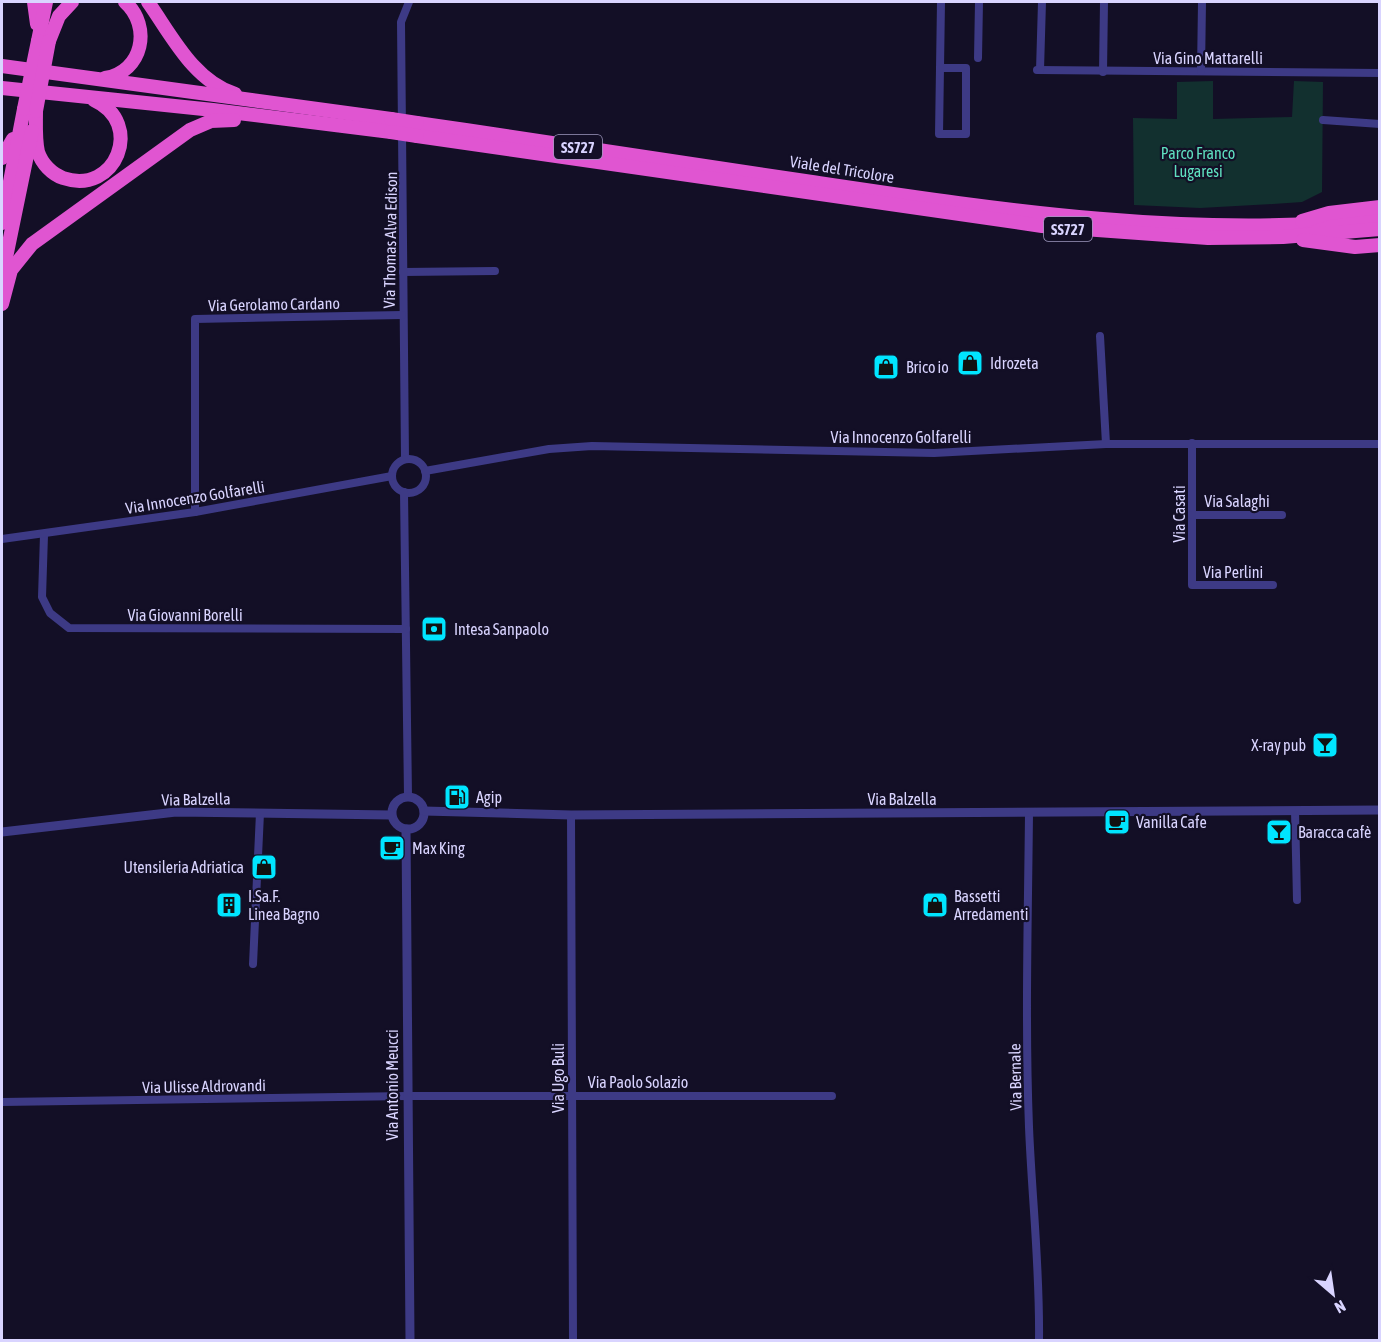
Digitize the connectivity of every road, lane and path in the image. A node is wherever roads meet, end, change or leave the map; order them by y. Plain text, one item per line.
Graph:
1 (34, 2) edge
2 (46, 2) edge
3 (58, 2) edge
4 (72, 2) edge
5 (148, 2) edge
6 (409, 2) edge
7 (941, 2) edge
8 (979, 2) edge
9 (1042, 2) edge
10 (1104, 2) edge
11 (1202, 2) edge
12 (128, 5) edge
13 (44, 41) junction
14 (978, 58) dead end
15 (2, 66) edge
16 (940, 68) junction
17 (1201, 71) junction
18 (1103, 72) junction
19 (1380, 73) edge
20 (94, 79) junction
21 (2, 88) edge
22 (90, 98) junction
23 (30, 110) junction
24 (301, 116) junction
25 (1323, 120) dead end
26 (1380, 124) edge
27 (2, 158) edge
28 (1380, 207) edge
29 (1380, 219) edge
30 (2, 223) edge
31 (1380, 229) edge
32 (1286, 231) junction
33 (1380, 245) edge
34 (495, 271) dead end
35 (403, 272) junction
36 (2, 279) edge
37 (2, 304) edge
38 (402, 315) junction
39 (1100, 336) dead end
40 (1192, 443) junction
41 (1106, 444) junction
42 (1380, 444) edge
43 (405, 459) junction
44 (425, 471) junction
45 (392, 476) junction
46 (404, 492) junction
47 (195, 512) junction
48 (1192, 515) junction
49 (1282, 515) dead end
50 (44, 535) junction
51 (2, 539) edge
52 (1192, 585) joint
53 (1274, 585) dead end
54 (406, 629) junction
55 (408, 796) junction
56 (1380, 810) edge
57 (424, 811) junction
58 (1295, 811) junction
59 (260, 813) junction
60 (1029, 813) junction
61 (391, 815) junction
62 (571, 815) junction
63 (406, 829) junction
64 (2, 832) edge
65 (1297, 900) dead end
66 (253, 964) dead end
67 (571, 1095) junction
68 (408, 1096) junction
69 (832, 1096) dead end
70 (2, 1102) edge
71 (411, 1341) edge
72 (573, 1341) edge
73 (1039, 1341) edge

1 - 13 highway
2 - 13 highway
3 - 13 highway
4 - 13 highway
5 - 24 highway
6 - 35 street, Via Thomas Alva Edison
7 - 16 street
8 - 14 street
9 - 18 street, Via Gino Mattarelli
10 - 18 street
11 - 17 street
12 - 20 highway
13 - 23 highway, bridge
15 - 20 highway
16 - 16 street
17 - 18 street, Via Gino Mattarelli
17 - 19 street, Via Gino Mattarelli
20 - 24 highway
21 - 22 highway
22 - 23 highway
22 - 24 highway
23 - 27 highway
23 - 30 highway
23 - 36 highway
24 - 32 highway, Viale del Tricolore / SS727, bridge
24 - 37 highway
25 - 26 street
28 - 32 highway
29 - 32 highway, Viale del Tricolore / SS727
31 - 32 highway, Viale del Tricolore / SS727
32 - 33 highway
34 - 35 street
35 - 38 street, Via Thomas Alva Edison
38 - 43 street, Via Thomas Alva Edison
38 - 47 street, Via Gerolamo Cardano
39 - 41 street
40 - 41 street, Via Innocenzo Golfarelli
40 - 42 street, Via Innocenzo Golfarelli
40 - 48 street, Via Casati
41 - 44 street, Via Innocenzo Golfarelli
43 - 44 street
43 - 45 street
44 - 46 street
45 - 46 street
45 - 47 street, Via Innocenzo Golfarelli
46 - 54 street
47 - 50 street, Via Innocenzo Golfarelli
48 - 49 street, Via Salaghi
48 - 52 street, Via Casati
50 - 51 street, Via Innocenzo Golfarelli
50 - 54 street, Via Giovanni Borelli
52 - 53 street, Via Perlini
54 - 55 street
55 - 57 street
55 - 61 street
56 - 58 street, Via Balzella
57 - 62 street, Via Balzella
57 - 63 street
58 - 60 street, Via Balzella
58 - 65 street
59 - 61 street, Via Balzella
59 - 64 street, Via Balzella
59 - 66 street
60 - 62 street, Via Balzella
60 - 73 street, Via Bernale
61 - 63 street
62 - 67 street, Via Ugo Buli
63 - 68 street, Via Antonio Meucci
67 - 68 street, Via Paolo Solazio
67 - 69 street, Via Paolo Solazio
67 - 72 street, Via Ugo Buli
68 - 70 street, Via Ulisse Aldrovandi
68 - 71 street, Via Antonio Meucci

